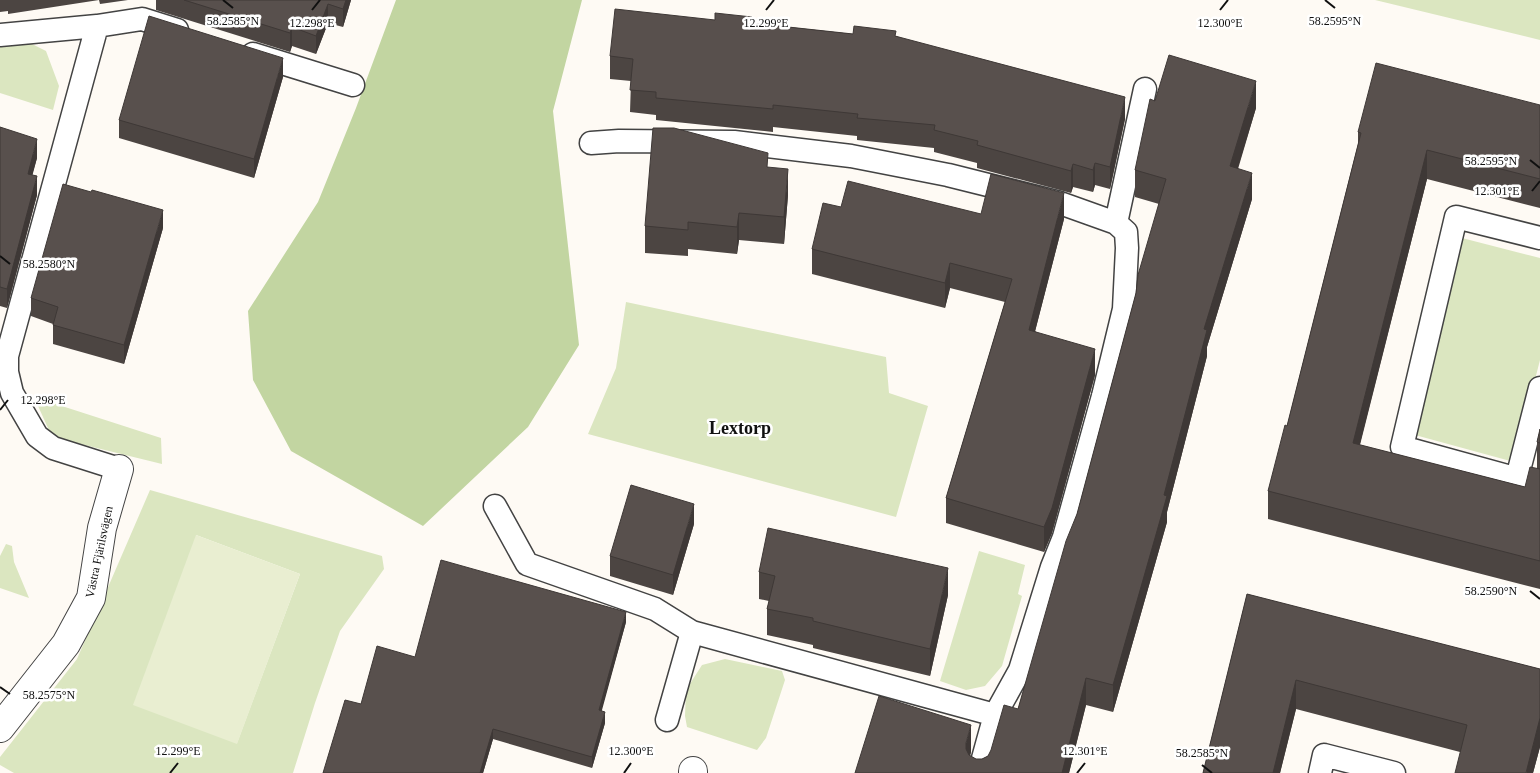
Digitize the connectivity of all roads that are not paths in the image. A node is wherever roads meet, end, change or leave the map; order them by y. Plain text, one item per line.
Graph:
1 (97, 26) junction
2 (0, 35) edge
3 (197, 37) edge
4 (234, 48) edge
5 (353, 85) dead end
6 (1145, 89) dead end
7 (591, 143) dead end
8 (1116, 223) junction
9 (1540, 238) edge
10 (1540, 388) edge
11 (6, 392) edge
12 (119, 469) joint
13 (1517, 478) junction
14 (1540, 485) edge
15 (496, 506) dead end
16 (692, 632) junction
17 (996, 715) junction
18 (667, 720) dead end
19 (0, 728) edge
20 (979, 773) edge
21 (1320, 773) edge
22 (1394, 773) edge

1 - 2 lane
1 - 3 lane
1 - 11 lane
4 - 5 lane
6 - 8 lane
7 - 8 lane
8 - 17 lane
9 - 13 lane
10 - 13 lane
11 - 12 lane
12 - 19 street, Västra Fjärilsvägen
13 - 14 lane
15 - 16 lane
16 - 17 lane
16 - 18 lane
17 - 20 lane
21 - 22 lane

